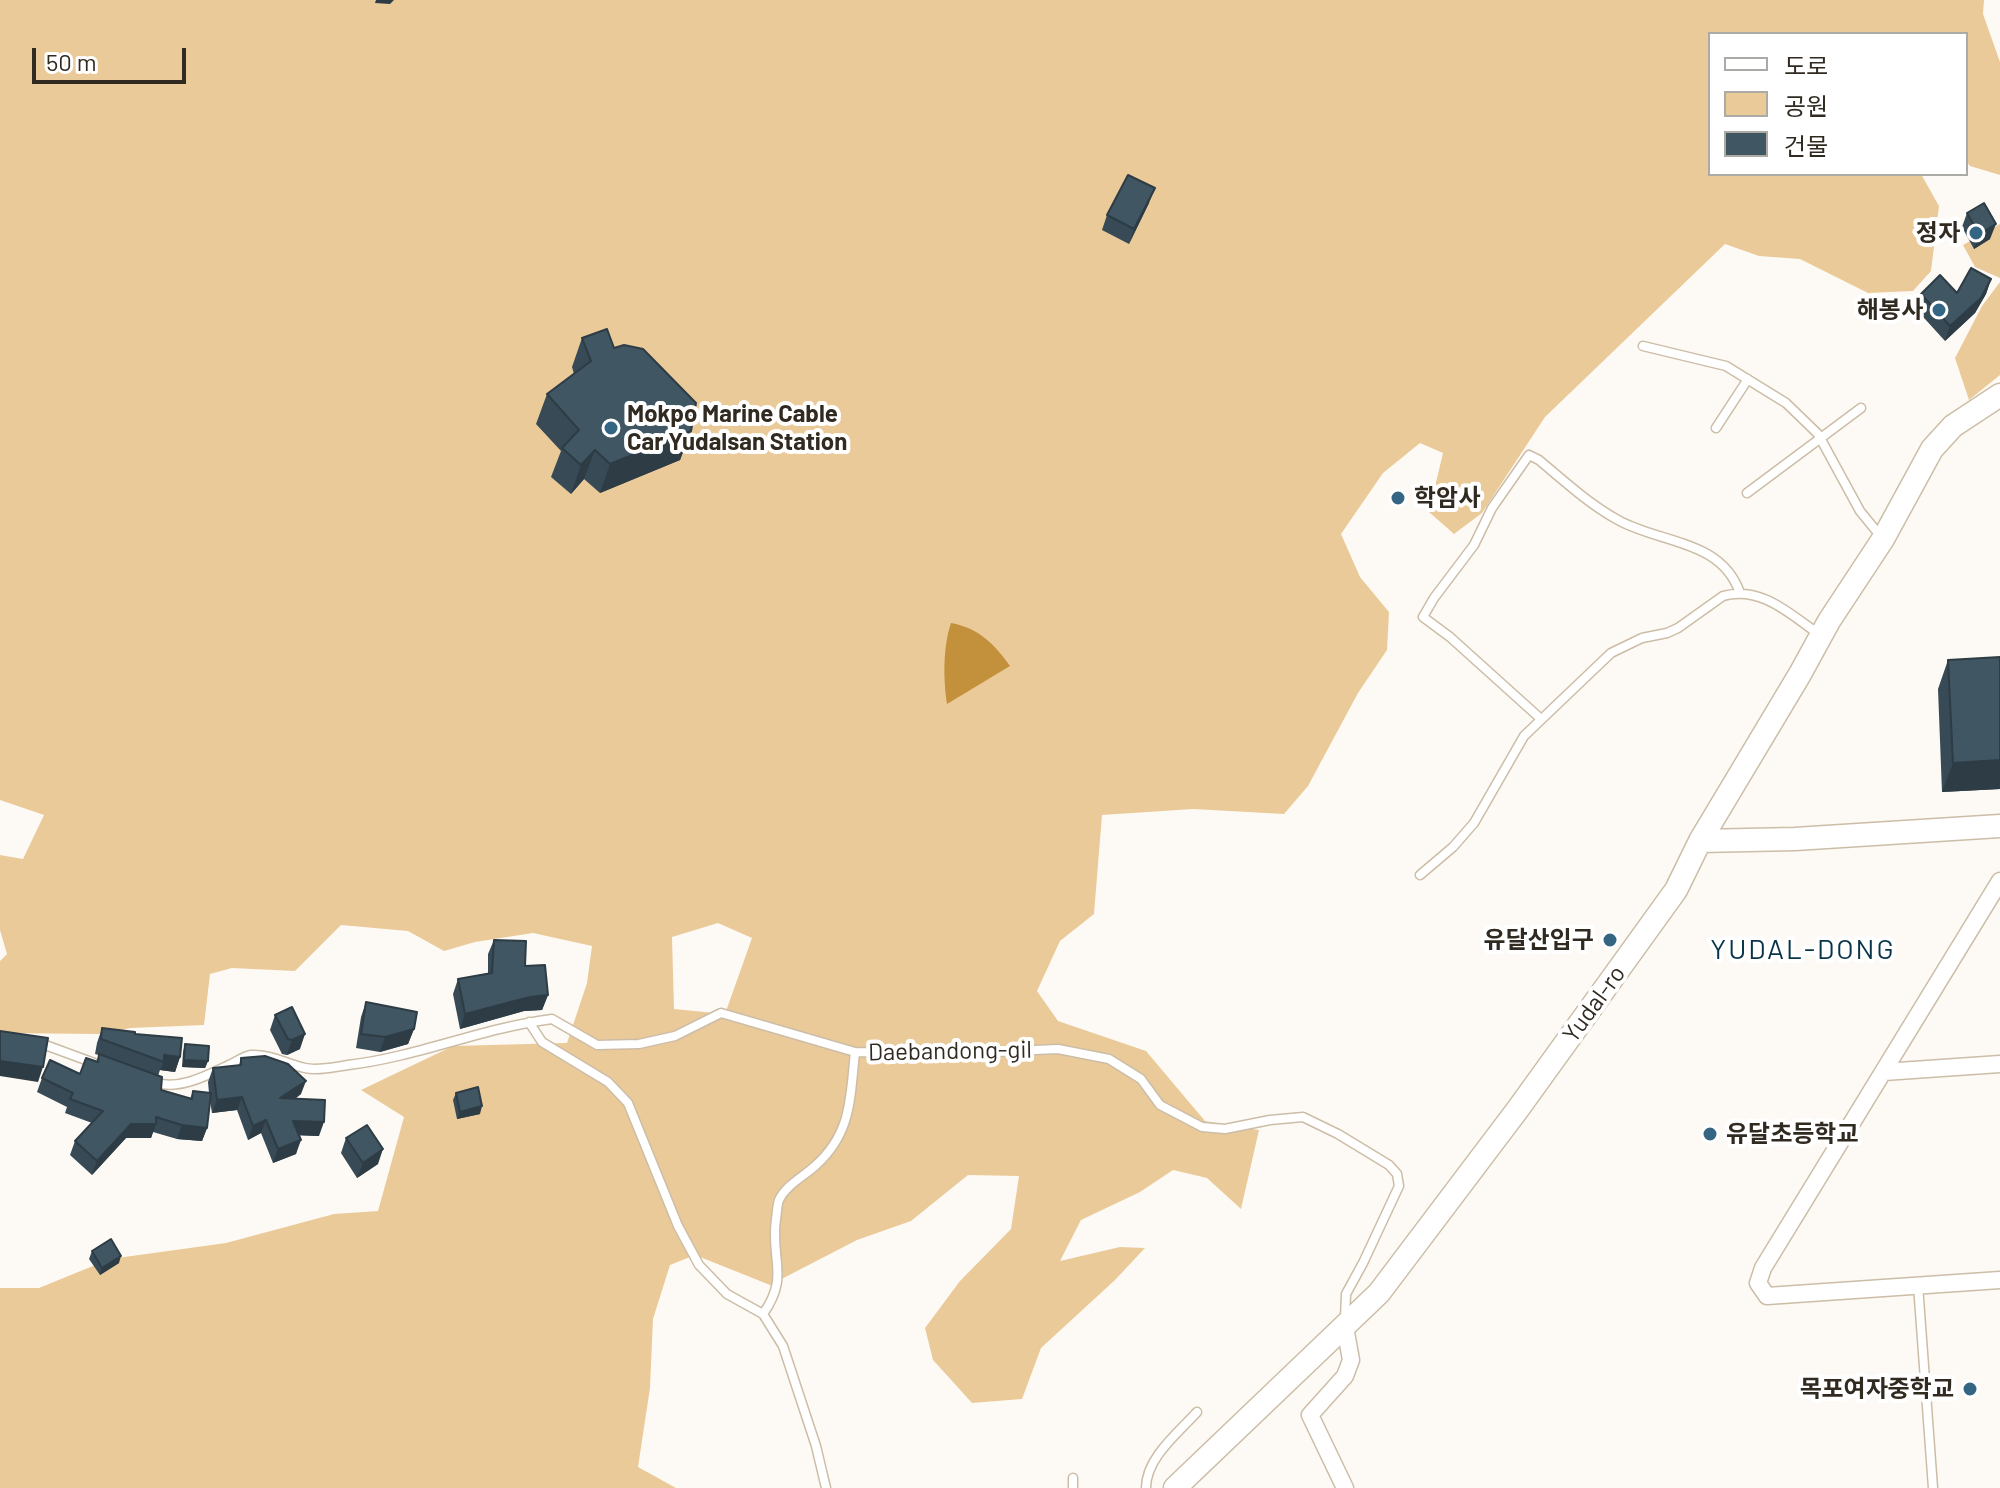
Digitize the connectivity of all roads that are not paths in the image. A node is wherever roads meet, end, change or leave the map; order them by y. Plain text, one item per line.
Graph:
1 (1643, 346) dead end
2 (1748, 379) junction
3 (2000, 395) edge
4 (1861, 408) dead end
5 (1716, 428) dead end
6 (1820, 439) junction
7 (1747, 493) dead end
8 (1883, 539) junction
9 (1740, 593) junction
10 (1821, 635) junction
11 (1541, 719) junction
12 (2000, 826) edge
13 (1700, 841) junction
14 (1420, 875) dead end
15 (2000, 881) edge
16 (529, 1022) junction
17 (37, 1042) edge
18 (855, 1052) junction
19 (2000, 1064) edge
20 (109, 1067) edge
21 (1884, 1072) junction
22 (145, 1079) edge
23 (2000, 1280) edge
24 (1918, 1284) junction
25 (763, 1314) junction
26 (1345, 1327) junction
27 (1197, 1412) dead end
28 (826, 1488) edge
29 (1146, 1488) edge
30 (1175, 1488) edge
31 (1345, 1488) edge
32 (1933, 1488) edge

1 - 2 lane
2 - 5 lane
2 - 6 lane
3 - 8 street, Yudal-ro
4 - 6 lane
6 - 7 lane
6 - 8 lane
8 - 10 street, Yudal-ro
9 - 10 lane
9 - 11 lane
9 - 11 lane
10 - 13 street, Yudal-ro
11 - 14 lane
12 - 13 street
13 - 26 street, Yudal-ro
15 - 21 street
16 - 18 lane, Daebandong-gil
16 - 22 lane, Daebandong-gil
16 - 25 lane
17 - 20 lane
18 - 25 lane
18 - 26 lane, Daebandong-gil
19 - 21 street
21 - 24 street
23 - 24 street
24 - 32 lane
25 - 28 lane
26 - 30 street, Yudal-ro
26 - 31 street
27 - 29 lane

